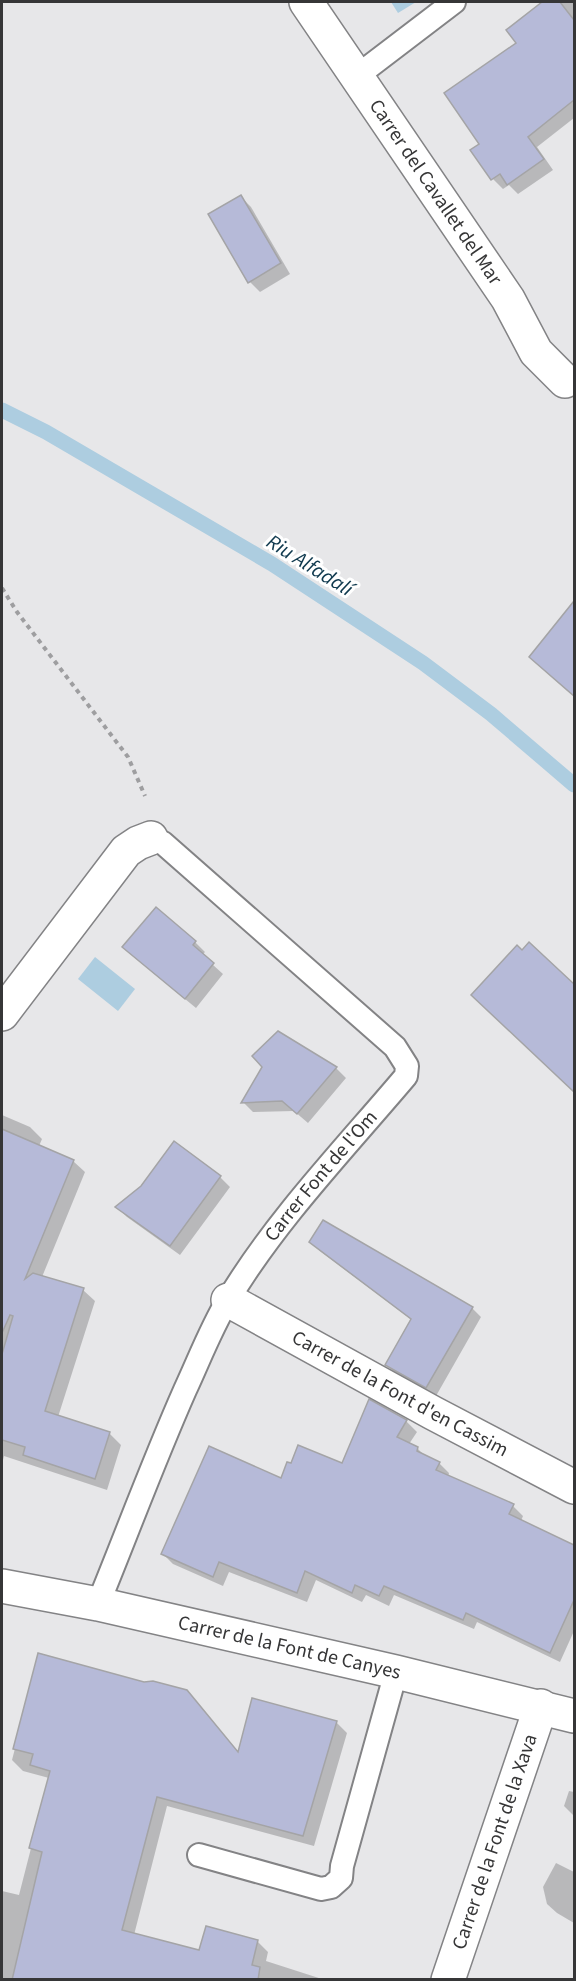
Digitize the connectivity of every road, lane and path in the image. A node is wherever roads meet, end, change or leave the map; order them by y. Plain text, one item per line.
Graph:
1 (306, 2) edge
2 (454, 2) edge
3 (357, 76) junction
4 (566, 381) dead end
5 (2, 588) edge
6 (145, 841) junction
7 (2, 1014) edge
8 (228, 1300) junction
9 (574, 1487) edge
10 (2, 1586) edge
11 (98, 1604) junction
12 (396, 1672) junction
13 (541, 1706) junction
14 (574, 1716) edge
15 (199, 1856) dead end
16 (448, 1980) edge

1 - 3 street, Carrer del Cavallet del Mar
2 - 3 lane
3 - 4 street, Carrer del Cavallet del Mar
5 - 6 path
6 - 7 street
6 - 8 lane, Carrer Font de l'Om
8 - 9 street, Carrer de la Font d'en Cassim
8 - 11 lane, Carrer Font de l'Om
10 - 11 street, Carrer de la Font de Canyes
11 - 12 street, Carrer de la Font de Canyes
12 - 13 street, Carrer de la Font de Canyes
12 - 15 lane
13 - 14 street, Carrer de la Font de Canyes
13 - 16 street, Carrer de la Font de la Xava

